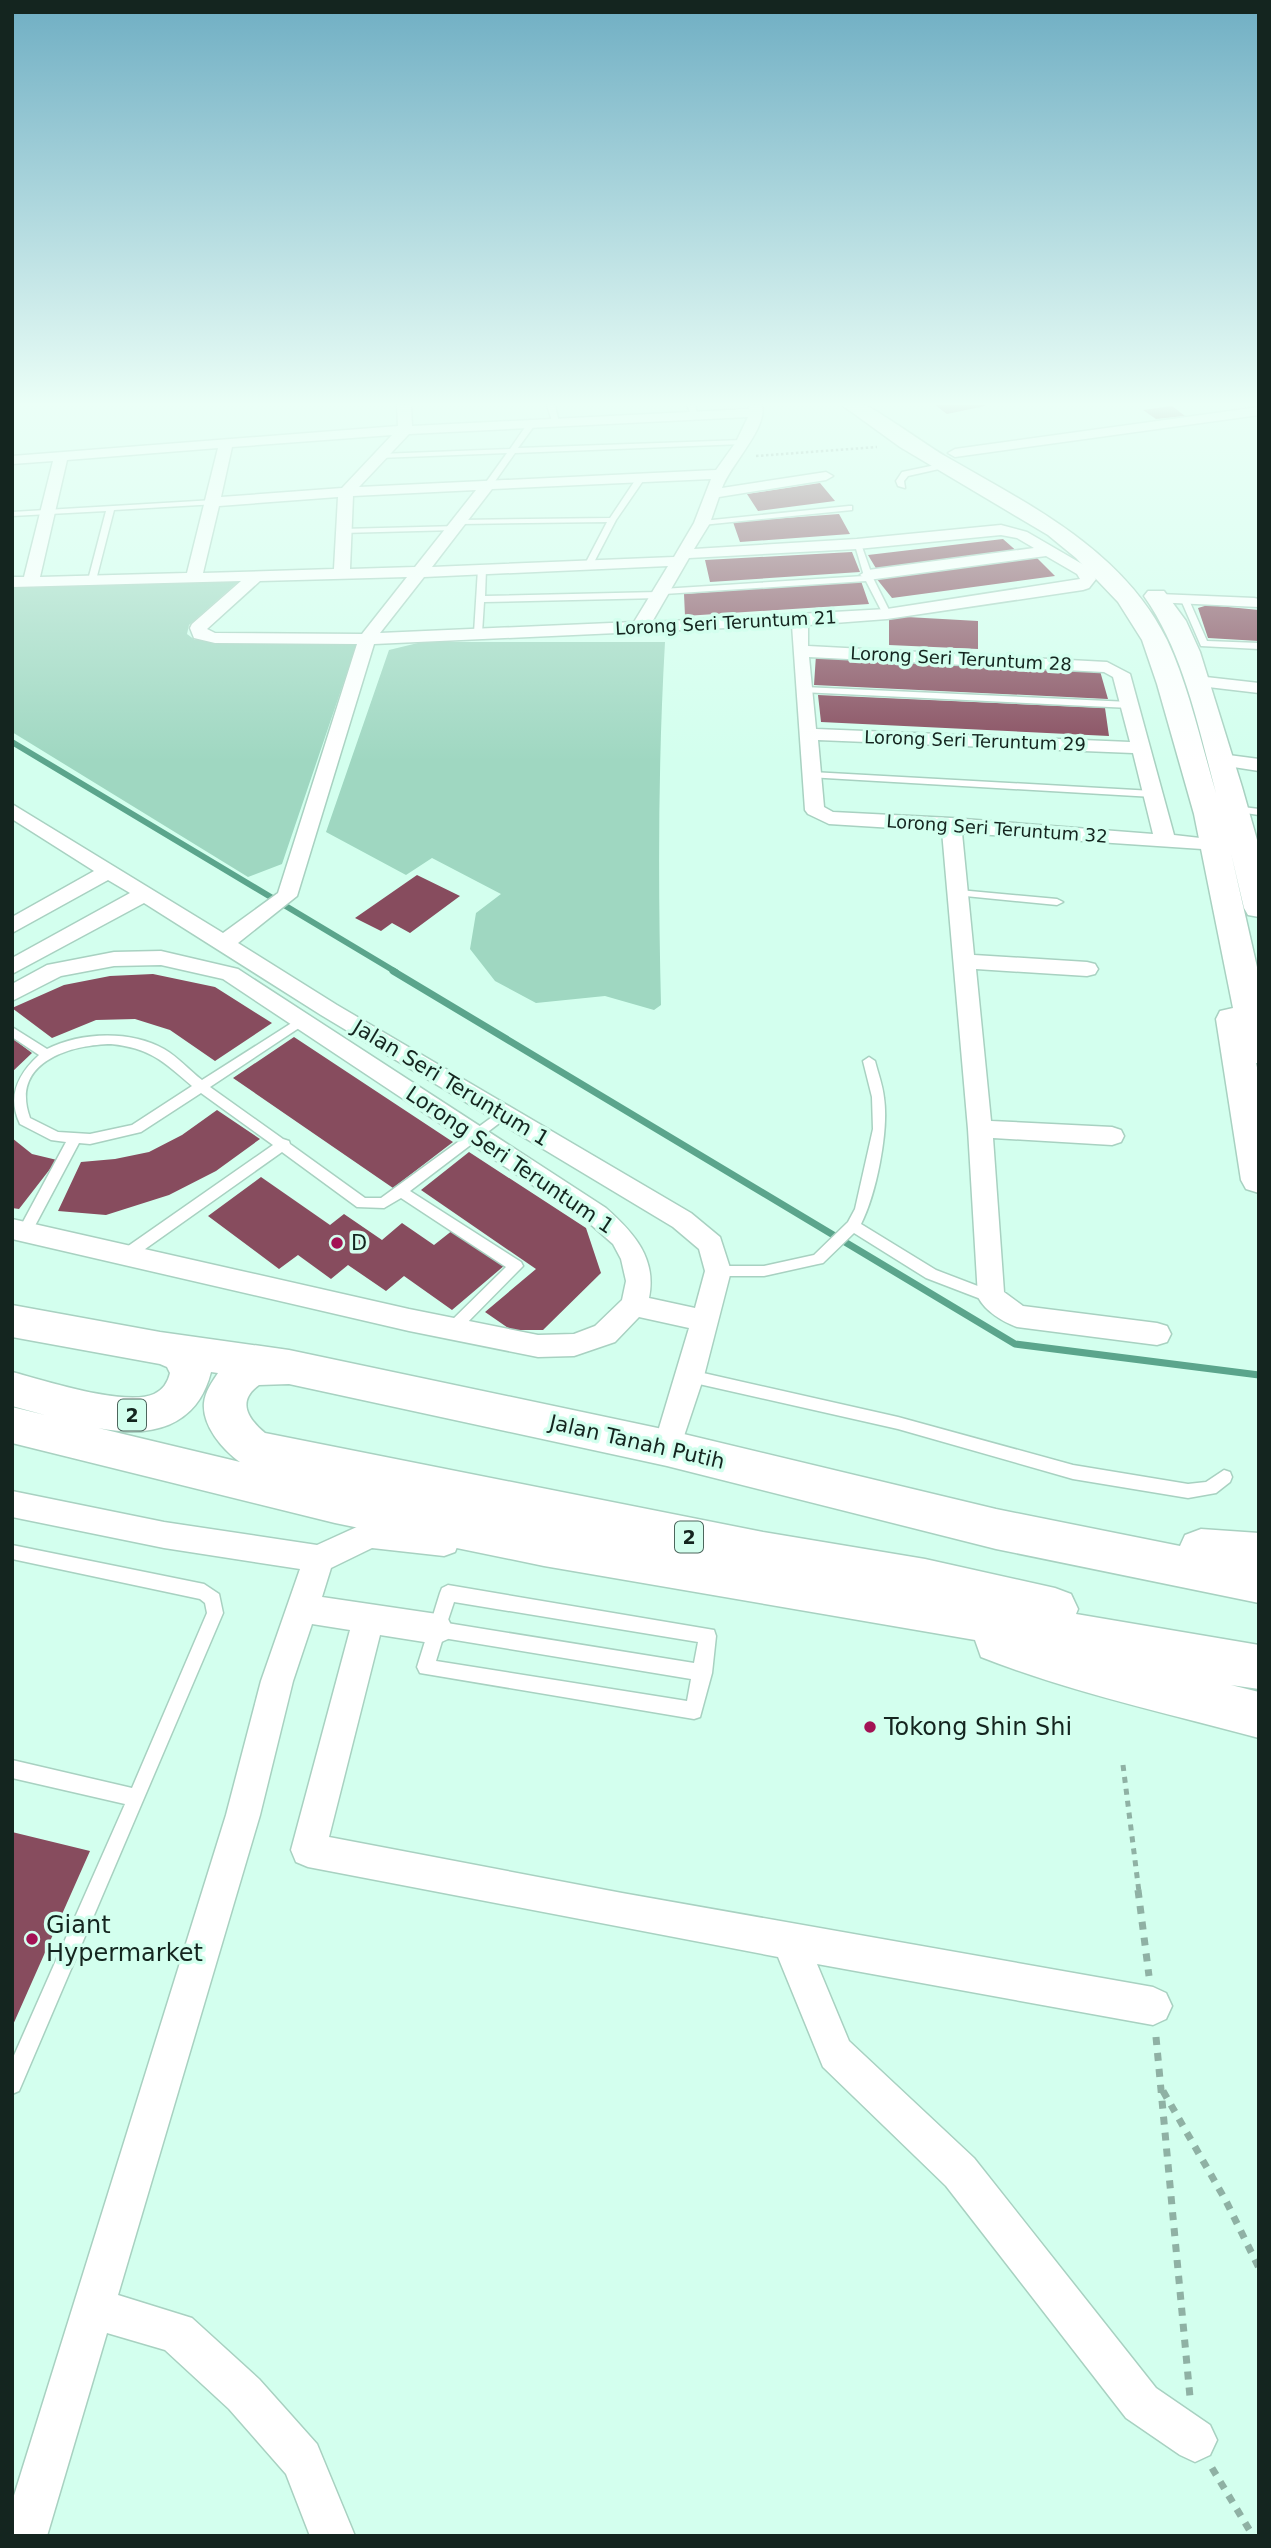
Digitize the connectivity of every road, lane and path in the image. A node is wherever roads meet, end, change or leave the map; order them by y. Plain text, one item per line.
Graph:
1 (45, 524) edge
2 (106, 524) edge
3 (208, 524) edge
4 (343, 524) edge
5 (492, 524) edge
6 (610, 524) edge
7 (701, 524) edge
8 (1047, 524) edge
9 (1068, 524) edge
10 (459, 525) junction
11 (342, 531) junction
12 (857, 544) junction
13 (1049, 551) junction
14 (682, 557) junction
15 (588, 566) junction
16 (482, 569) junction
17 (421, 572) junction
18 (342, 574) junction
19 (256, 576) junction
20 (869, 576) junction
21 (194, 577) junction
22 (92, 580) junction
23 (32, 581) junction
24 (12, 582) edge
25 (1083, 585) joint
26 (661, 594) junction
27 (1159, 599) junction
28 (480, 600) junction
29 (1185, 600) junction
30 (1254, 603) dead end
31 (887, 614) junction
32 (800, 620) junction
33 (640, 627) junction
34 (478, 633) junction
35 (367, 639) junction
36 (1259, 646) edge
37 (800, 651) junction
38 (1197, 681) junction
39 (1259, 688) edge
40 (804, 690) junction
41 (1130, 705) junction
42 (808, 734) junction
43 (1141, 748) junction
44 (1221, 760) junction
45 (1259, 765) edge
46 (812, 775) junction
47 (1153, 794) junction
48 (12, 810) edge
49 (829, 818) joint
50 (1226, 819) edge
51 (951, 824) junction
52 (1165, 840) junction
53 (109, 872) junction
54 (1256, 880) edge
55 (146, 893) junction
56 (958, 894) junction
57 (1057, 902) dead end
58 (12, 926) edge
59 (225, 942) junction
60 (35, 955) junction
61 (965, 961) junction
62 (12, 967) edge
63 (1087, 969) dead end
64 (55, 970) junction
65 (12, 994) edge
66 (301, 1021) junction
67 (12, 1031) edge
68 (1259, 1052) edge
69 (46, 1054) junction
70 (869, 1061) dead end
71 (201, 1086) junction
72 (504, 1115) junction
73 (980, 1129) junction
74 (477, 1136) junction
75 (1112, 1136) dead end
76 (75, 1138) junction
77 (284, 1144) junction
78 (1259, 1180) edge
79 (401, 1191) junction
80 (849, 1230) junction
81 (18, 1231) edge
82 (126, 1255) junction
83 (718, 1271) junction
84 (991, 1297) junction
85 (634, 1304) junction
86 (12, 1321) edge
87 (704, 1321) junction
88 (452, 1329) junction
89 (1157, 1334) dead end
90 (160, 1348) junction
91 (289, 1367) junction
92 (690, 1376) junction
93 (12, 1390) edge
94 (12, 1425) edge
95 (667, 1448) junction
96 (1224, 1477) dead end
97 (12, 1504) edge
98 (996, 1529) junction
99 (544, 1546) junction
100 (12, 1552) edge
101 (1259, 1553) edge
102 (319, 1559) junction
103 (1259, 1582) edge
104 (301, 1608) junction
105 (910, 1609) junction
106 (369, 1618) junction
107 (437, 1629) junction
108 (1259, 1667) edge
109 (703, 1672) junction
110 (1259, 1716) edge
111 (1123, 1765) dead end
112 (12, 1769) edge
113 (137, 1798) junction
114 (790, 1942) junction
115 (1153, 2006) junction
116 (12, 2084) edge
117 (1161, 2087) junction
118 (1259, 2268) edge
119 (92, 2308) junction
120 (1195, 2440) junction
121 (24, 2536) edge
122 (334, 2536) edge
123 (1253, 2536) edge

1 - 23 street
2 - 22 lane
3 - 21 street
4 - 11 street
5 - 10 lane
6 - 15 lane
7 - 14 street
8 - 50 main road
9 - 27 main road
10 - 11 lane
10 - 17 street
11 - 18 street
12 - 13 street
12 - 14 street
12 - 20 lane
13 - 20 street
13 - 25 street
14 - 15 street
14 - 26 street
15 - 16 street
16 - 17 street
16 - 28 lane
17 - 18 street
17 - 35 street
18 - 19 street
19 - 21 street
19 - 35 street, Lorong Seri Teruntum 21
20 - 26 lane
20 - 31 lane
21 - 22 street
22 - 23 street
23 - 24 street
25 - 31 street, Lorong Seri Teruntum 21
26 - 28 lane
26 - 33 street
27 - 29 street
27 - 38 main road
28 - 34 lane
29 - 30 street
29 - 36 lane
31 - 32 street, Lorong Seri Teruntum 21
32 - 33 street, Lorong Seri Teruntum 21
32 - 37 street
33 - 34 street, Lorong Seri Teruntum 21
34 - 35 street, Lorong Seri Teruntum 21
35 - 59 street
37 - 40 street
37 - 41 street, Lorong Seri Teruntum 28
38 - 39 street
38 - 44 main road
40 - 41 lane
40 - 42 street
41 - 43 street
42 - 43 street, Lorong Seri Teruntum 29
42 - 46 street
43 - 47 street
44 - 45 street
44 - 50 main road
46 - 47 lane
46 - 49 street
47 - 52 street
48 - 53 street, Jalan Seri Teruntum 1
49 - 51 street, Lorong Seri Teruntum 32
50 - 52 street
50 - 54 main road
50 - 68 main road
50 - 78 main road
51 - 52 street, Lorong Seri Teruntum 32
51 - 56 street
53 - 55 street, Jalan Seri Teruntum 1
53 - 58 street
55 - 59 street, Jalan Seri Teruntum 1
55 - 60 street
56 - 57 lane
56 - 61 street
59 - 72 street, Jalan Seri Teruntum 1
60 - 62 street
60 - 64 street
61 - 63 street
61 - 73 street
64 - 65 street, Lorong Seri Teruntum 1
64 - 66 street, Lorong Seri Teruntum 1
66 - 71 lane
66 - 74 street, Lorong Seri Teruntum 1
67 - 69 lane
69 - 71 lane
69 - 76 lane
70 - 80 lane
71 - 76 lane
71 - 77 lane
72 - 74 lane
72 - 83 street, Jalan Seri Teruntum 1
73 - 75 street
73 - 84 street
74 - 79 lane
74 - 85 street, Lorong Seri Teruntum 1
76 - 81 lane
77 - 79 lane
77 - 82 lane
79 - 88 lane
80 - 83 lane
80 - 84 lane
81 - 82 street
82 - 88 street
83 - 87 street
84 - 89 street
85 - 87 street
85 - 88 street
86 - 90 main road, Jalan Tanah Putih / 2
87 - 92 street
90 - 91 main road, Jalan Tanah Putih / 2
90 - 93 main road, 2
91 - 95 main road, Jalan Tanah Putih / 2
91 - 108 main road, 2
92 - 95 street
92 - 96 lane
94 - 99 main road, 2
95 - 98 main road, Jalan Tanah Putih / 2
97 - 102 street
98 - 101 main road
98 - 103 main road, Jalan Tanah Putih / 2
99 - 102 street
99 - 105 main road, 2
100 - 113 lane
102 - 104 street
104 - 106 street
104 - 119 street
105 - 108 main road, 2
105 - 110 main road
106 - 107 street
106 - 114 street
107 - 109 lane
107 - 109 lane
107 - 109 lane
111 - 115 path
112 - 113 lane
113 - 116 lane
114 - 115 street
114 - 120 street
115 - 117 path
117 - 118 path
117 - 120 path
119 - 121 street
119 - 122 street
120 - 123 path

